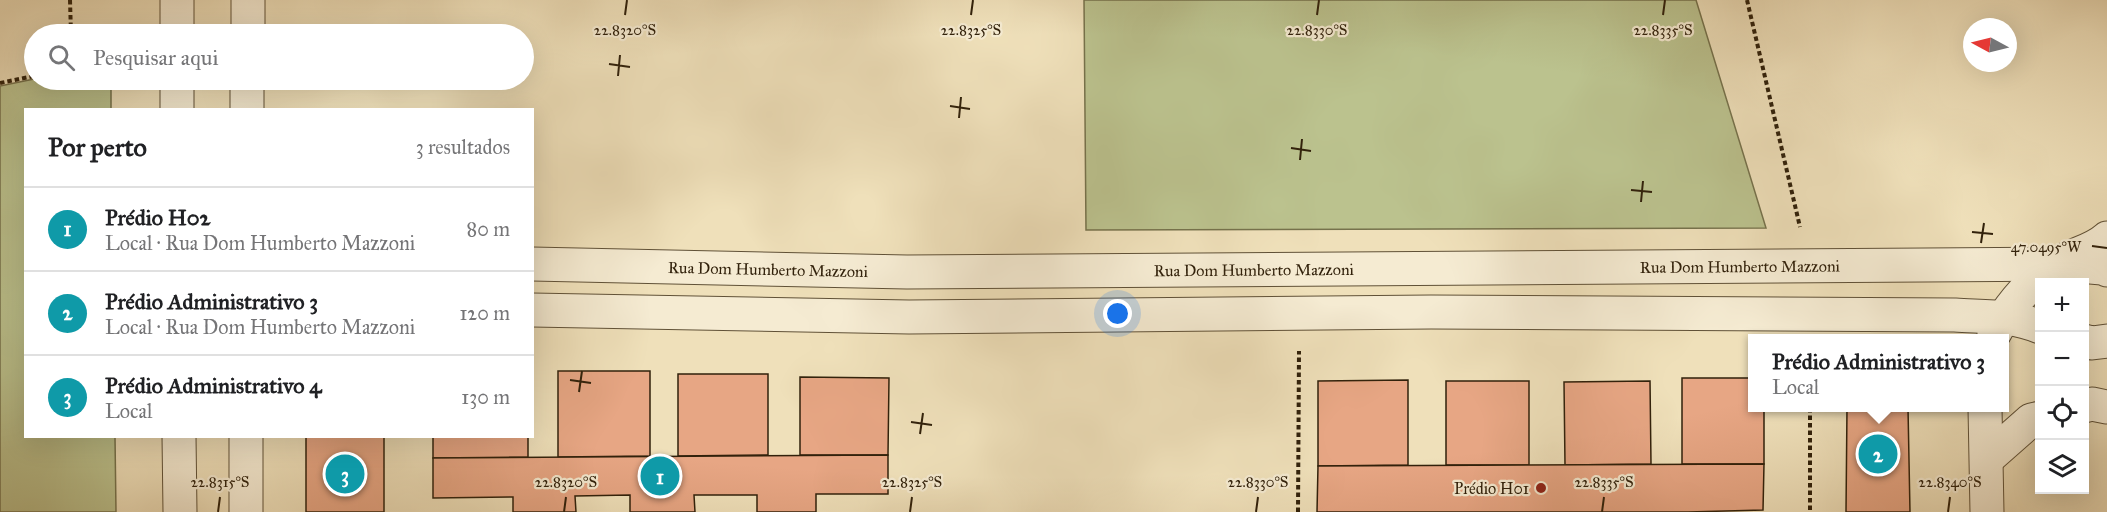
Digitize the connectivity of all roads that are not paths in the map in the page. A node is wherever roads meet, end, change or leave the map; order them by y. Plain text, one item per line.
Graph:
1 (177, 0) edge
2 (248, 0) edge
3 (177, 24) edge
4 (248, 24) edge
5 (177, 90) edge
6 (247, 90) edge
7 (177, 108) edge
8 (247, 108) edge
9 (2107, 238) edge
10 (534, 264) edge
11 (2056, 264) junction
12 (2107, 270) edge
13 (534, 310) edge
14 (2035, 325) edge
15 (1997, 328) edge
16 (2107, 341) edge
17 (2089, 342) edge
18 (2089, 405) edge
19 (2107, 407) edge
20 (1985, 412) edge
21 (2035, 419) edge
22 (179, 438) edge
23 (246, 438) edge
24 (1987, 459) junction
25 (180, 512) edge
26 (246, 512) edge
27 (1987, 512) edge

1 - 3 street
2 - 4 street
5 - 7 street
6 - 8 street
9 - 11 street
10 - 11 street, Rua Dom Humberto Mazzoni
11 - 12 street, Rua Dom Humberto Mazzoni
11 - 15 street
13 - 15 street
14 - 15 street
16 - 17 street
18 - 19 street
20 - 24 street
21 - 24 street
22 - 25 street
23 - 26 street
24 - 27 street

